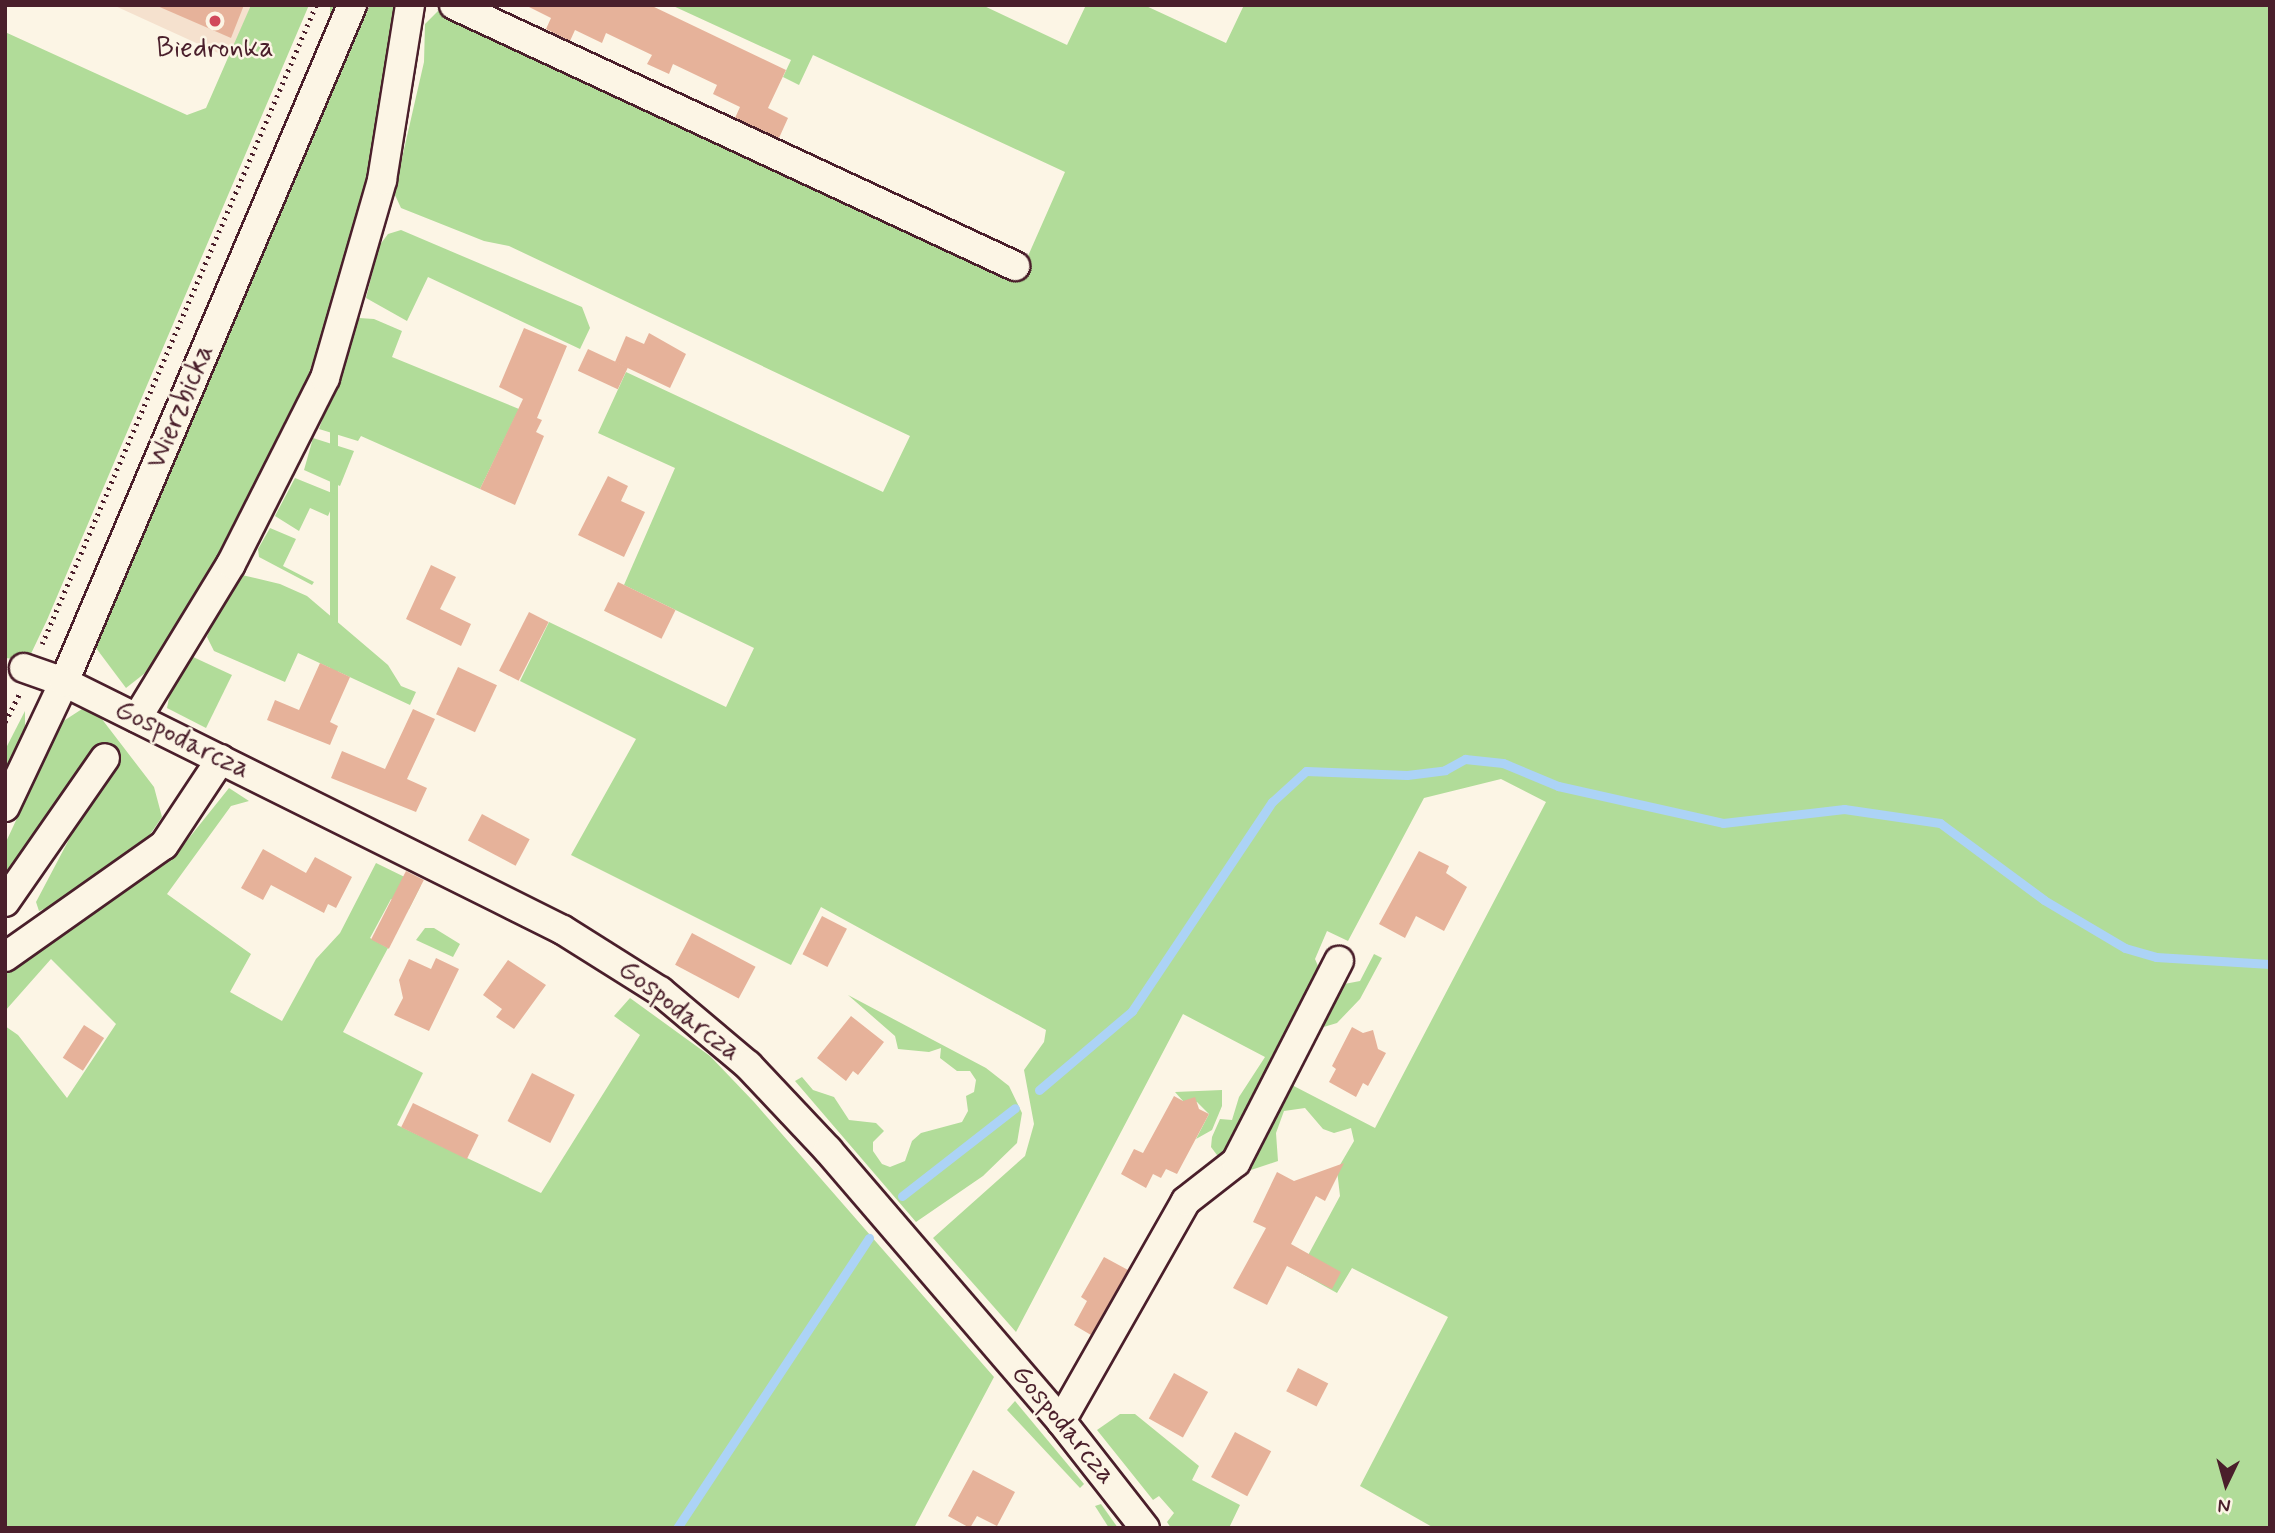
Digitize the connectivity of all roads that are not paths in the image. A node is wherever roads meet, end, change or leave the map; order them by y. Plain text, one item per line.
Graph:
1 (352, 5) edge
2 (410, 5) edge
3 (454, 5) edge
4 (1015, 266) dead end
5 (28, 669) road end
6 (64, 682) junction
7 (137, 718) junction
8 (105, 758) dead end
9 (221, 759) junction
10 (5, 807) edge
11 (5, 902) edge
12 (5, 957) edge
13 (1339, 961) dead end
14 (1061, 1421) junction
15 (1145, 1528) edge

1 - 6 street, Wierzbicka
2 - 7 street
3 - 4 street
5 - 6 street, Gospodarcza
6 - 7 street, Gospodarcza
6 - 10 street, Wierzbicka
7 - 9 street, Gospodarcza
8 - 11 street
9 - 12 street
9 - 14 street, Gospodarcza
13 - 14 street
14 - 15 street, Gospodarcza

